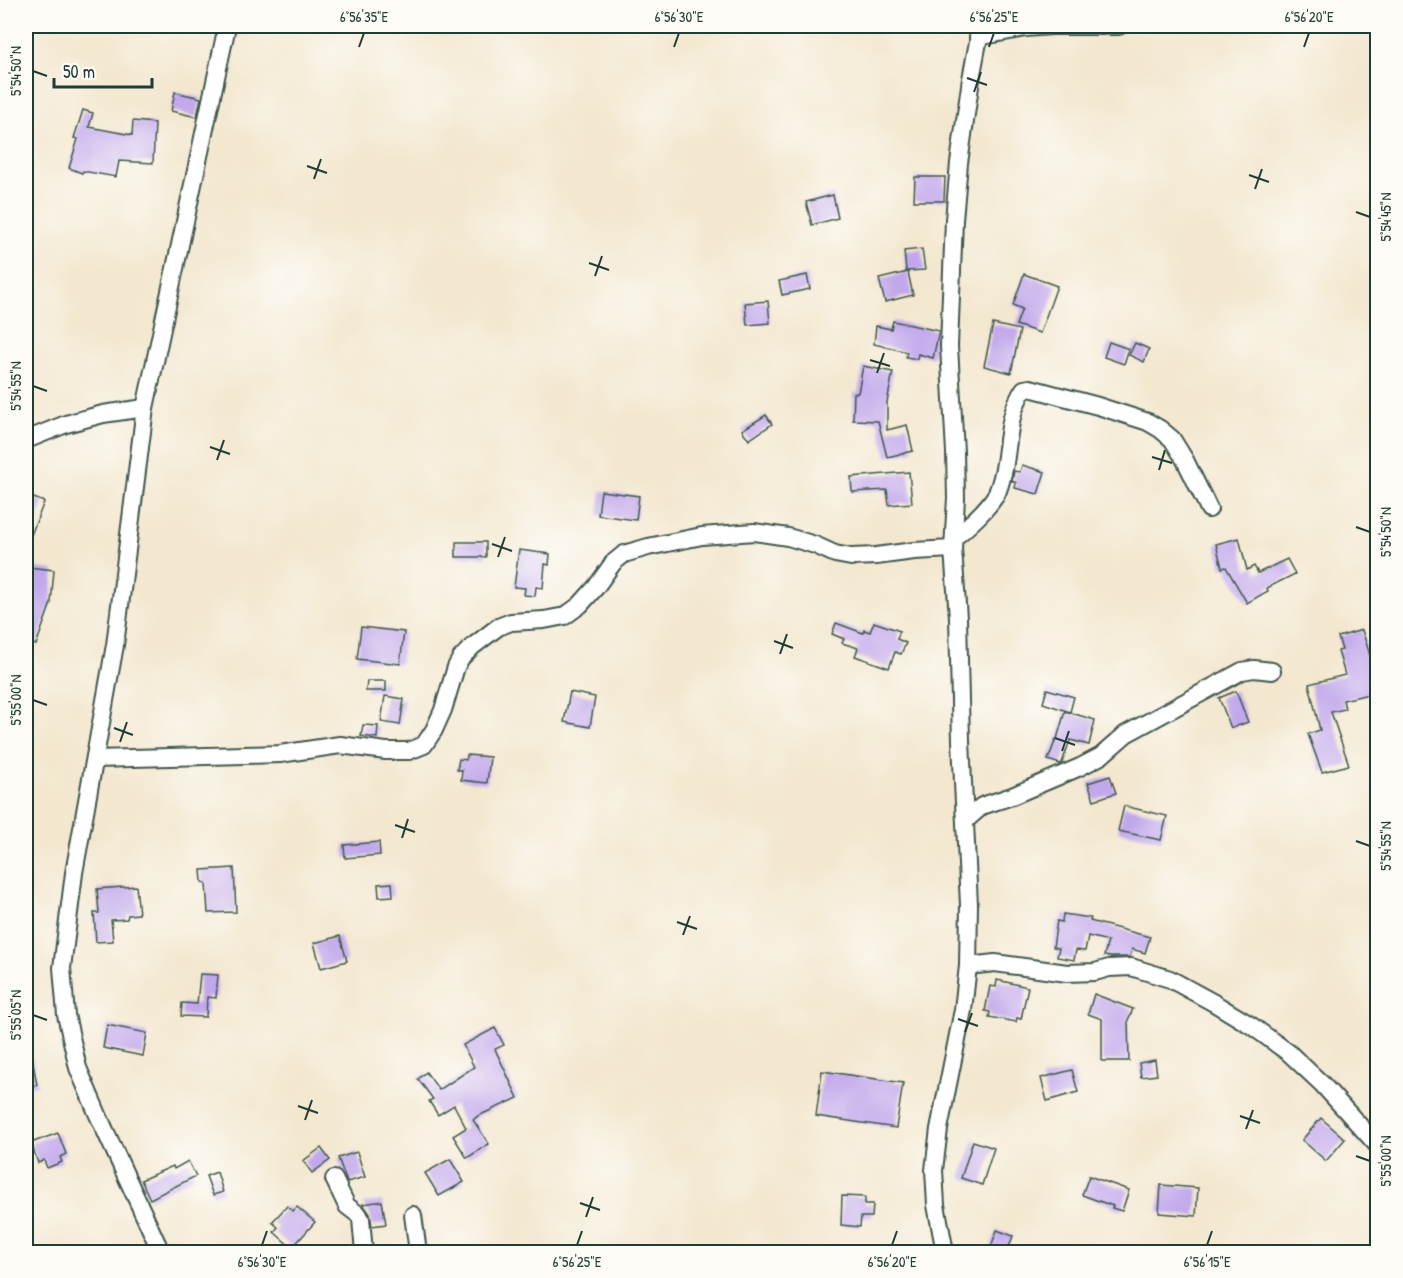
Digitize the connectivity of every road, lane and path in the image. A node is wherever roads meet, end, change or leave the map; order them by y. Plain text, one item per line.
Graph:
1 (227, 26) edge
2 (1119, 26) edge
3 (980, 31) edge
4 (145, 408) junction
5 (26, 440) edge
6 (1209, 509) dead end
7 (953, 544) junction
8 (1272, 671) dead end
9 (94, 759) junction
10 (964, 799) junction
11 (982, 806) junction
12 (966, 820) junction
13 (968, 966) junction
14 (1377, 1146) edge
15 (334, 1179) dead end
16 (413, 1215) dead end
17 (161, 1252) edge
18 (364, 1252) edge
19 (418, 1252) edge
20 (945, 1252) edge

1 - 4 street
2 - 3 street
3 - 7 street
4 - 5 street
4 - 9 street
6 - 7 street
7 - 9 street
7 - 10 street
8 - 11 street
9 - 17 street
10 - 11 street
10 - 12 street
11 - 12 street
12 - 13 street
13 - 14 street
13 - 20 street
15 - 18 street
16 - 19 street

